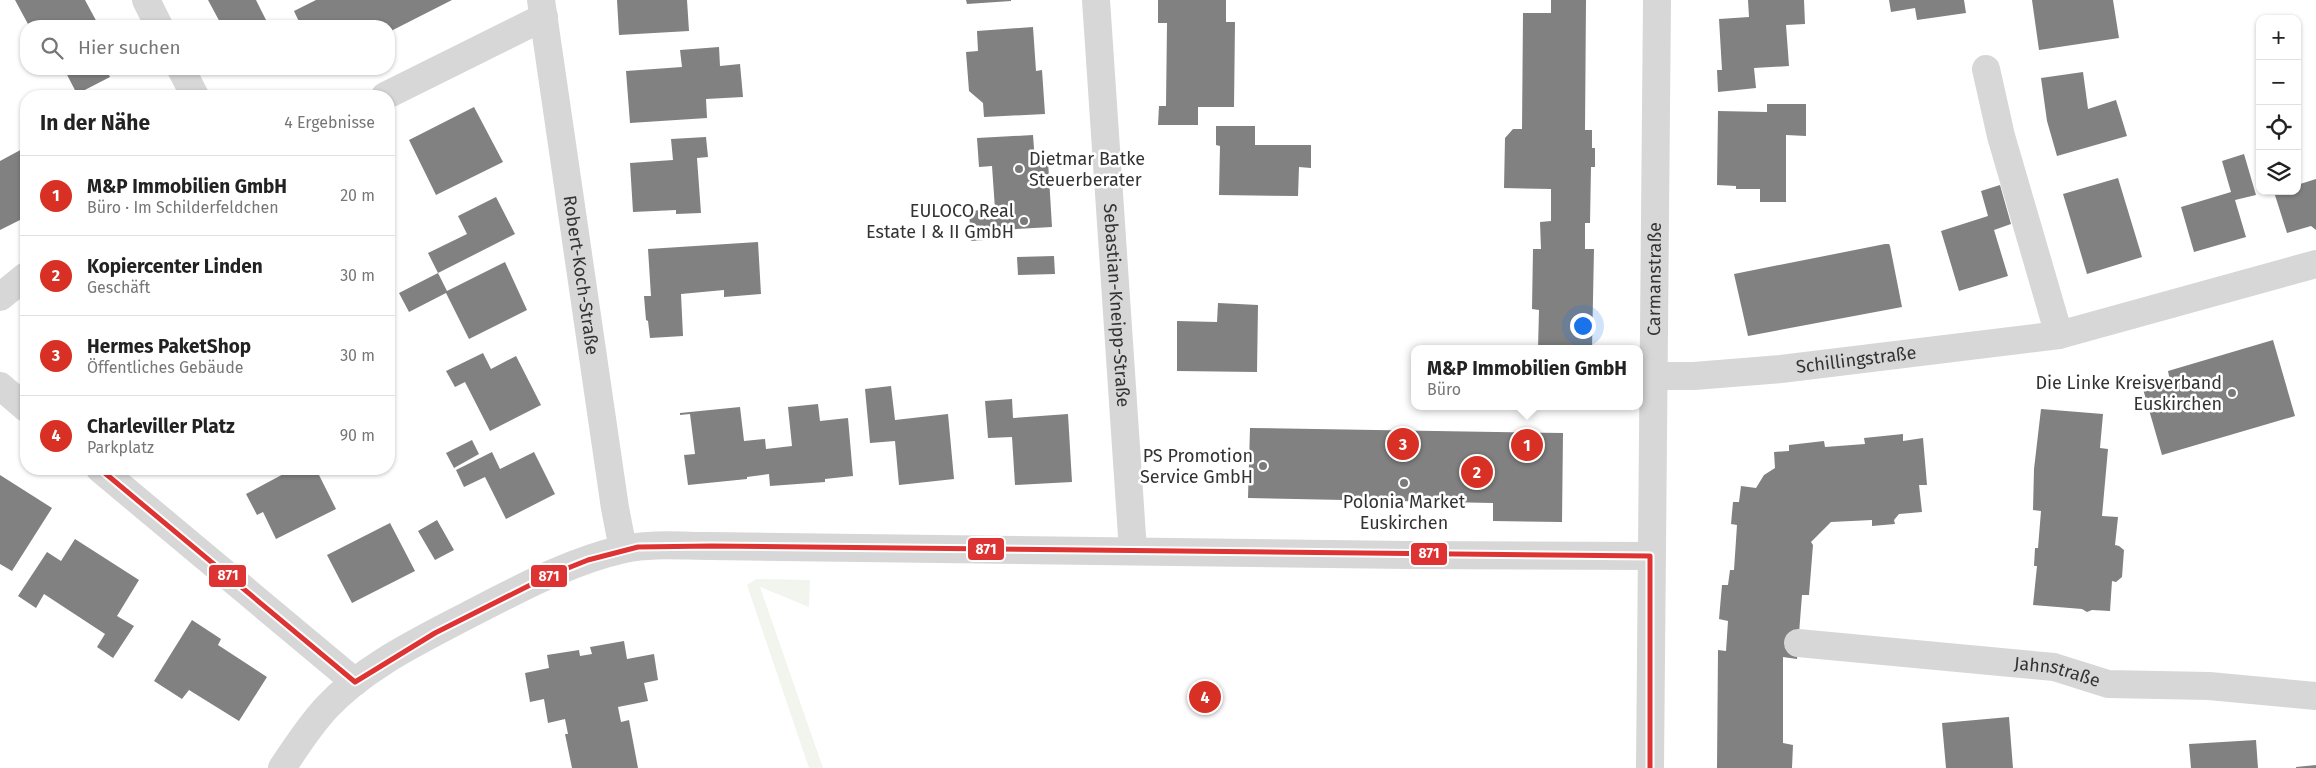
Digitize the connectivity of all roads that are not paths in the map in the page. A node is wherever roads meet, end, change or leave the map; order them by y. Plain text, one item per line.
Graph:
1 (146, 0) edge
2 (1096, 0) edge
3 (1657, 0) edge
4 (542, 8) edge
5 (156, 20) edge
6 (1986, 69) dead end
7 (184, 75) edge
8 (191, 90) edge
9 (395, 90) edge
10 (2316, 264) edge
11 (20, 281) edge
12 (0, 297) edge
13 (2059, 335) junction
14 (1653, 376) junction
15 (0, 386) edge
16 (20, 403) edge
17 (107, 475) edge
18 (623, 549) junction
19 (1133, 551) junction
20 (1650, 556) junction
21 (1798, 643) dead end
22 (355, 682) junction
23 (2316, 696) edge
24 (282, 768) edge
25 (1650, 768) edge

1 - 5 street
2 - 19 street, Sebastian-Kneipp-Straße
3 - 14 street, Carmanstraße
4 - 9 street
4 - 18 street, Robert-Koch-Straße
6 - 13 street
7 - 8 street
10 - 13 street, Schillingstraße
11 - 12 street
13 - 14 street, Schillingstraße
14 - 20 street, Carmanstraße
15 - 16 street
17 - 22 street
18 - 19 street
18 - 22 street
19 - 20 street
20 - 25 street, Carmanstraße
21 - 23 street, Jahnstraße
22 - 24 street

